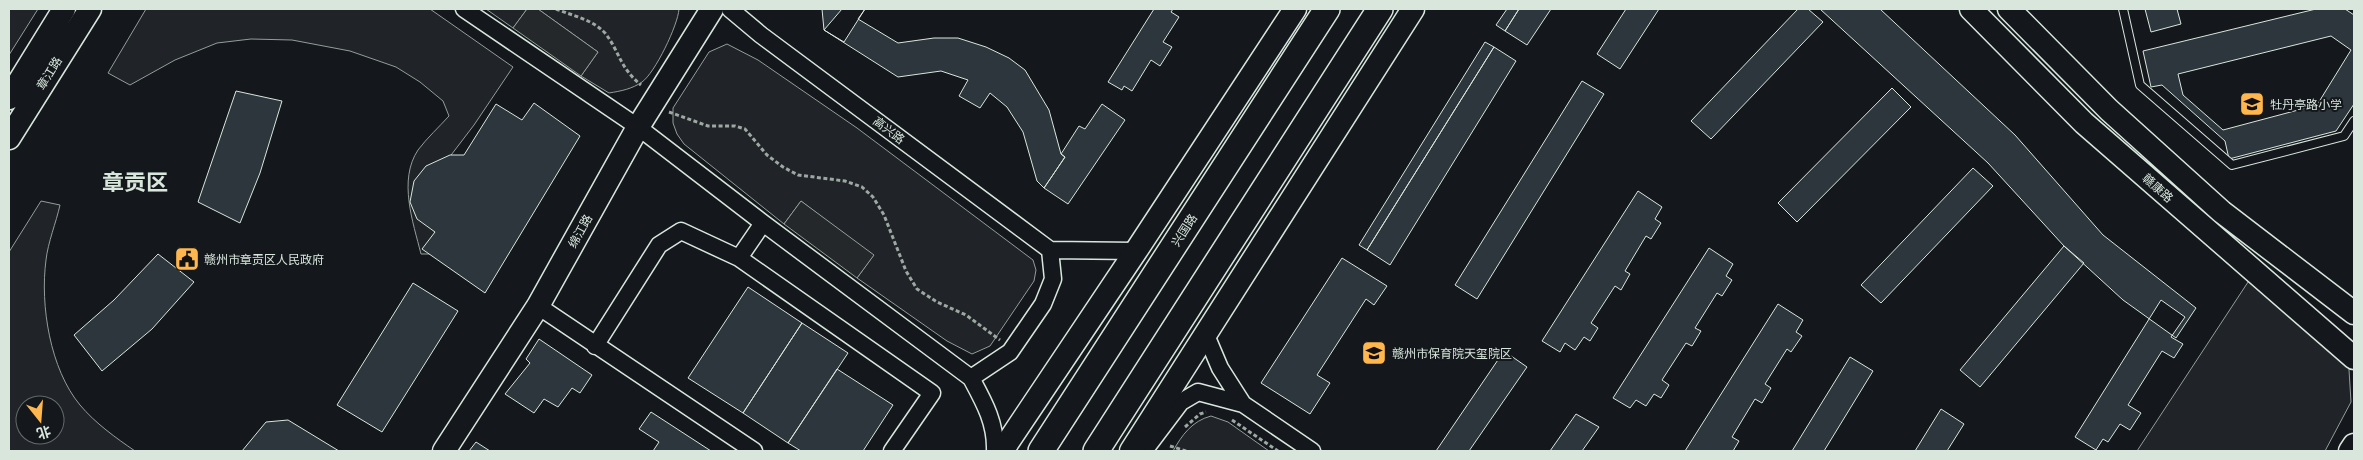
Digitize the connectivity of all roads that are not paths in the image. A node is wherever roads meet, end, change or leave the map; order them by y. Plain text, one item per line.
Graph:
1 (64, 9) edge
2 (90, 9) edge
3 (464, 9) edge
4 (712, 9) edge
5 (730, 9) edge
6 (1295, 9) edge
7 (1327, 9) edge
8 (1380, 9) edge
9 (1412, 9) edge
10 (1971, 9) edge
11 (2009, 9) edge
12 (2123, 9) edge
13 (9, 98) edge
14 (2354, 121) edge
15 (638, 127) junction
16 (9, 138) edge
17 (762, 223) junction
18 (1050, 250) junction
19 (1136, 251) junction
20 (739, 258) junction
21 (538, 306) junction
22 (2354, 313) edge
23 (1206, 335) junction
24 (595, 346) junction
25 (2354, 358) edge
26 (971, 378) junction
27 (1243, 404) junction
28 (2354, 445) edge
29 (444, 451) edge
30 (754, 451) edge
31 (892, 451) edge
32 (995, 451) edge
33 (1002, 451) edge
34 (1041, 451) edge
35 (1096, 451) edge
36 (1131, 451) edge
37 (1144, 451) edge
38 (1312, 451) edge
39 (2350, 451) edge

1 - 13 street, 章江路
2 - 16 street, 章江路
3 - 15 street
4 - 15 street, 绵江路
5 - 18 street, 高兴路
6 - 19 street
7 - 34 main road, 兴国路
8 - 35 main road
9 - 23 street
10 - 25 street, 赣康路
11 - 22 street, 赣康路
12 - 14 lane
15 - 17 street
15 - 21 street, 绵江路
17 - 20 street
17 - 26 street
18 - 19 street
18 - 26 street
19 - 33 street
20 - 24 street
20 - 31 street
21 - 24 street
21 - 29 street, 绵江路
23 - 27 street
23 - 36 street
24 - 30 street
26 - 32 street
27 - 37 street
27 - 38 street
28 - 39 street

